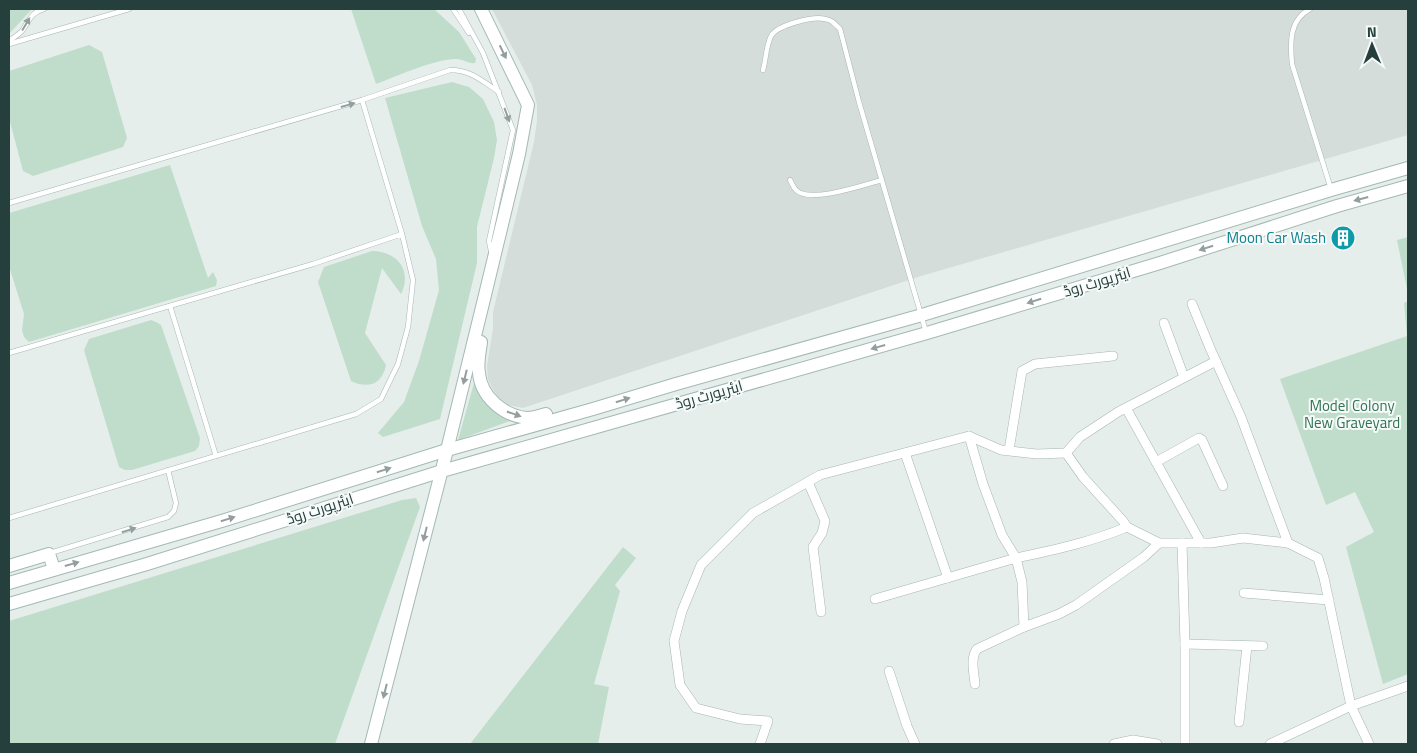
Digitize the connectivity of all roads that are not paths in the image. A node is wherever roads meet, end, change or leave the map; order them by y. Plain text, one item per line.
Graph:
1 (44, 9) edge
2 (129, 9) edge
3 (453, 9) edge
4 (460, 9) edge
5 (481, 9) edge
6 (1310, 9) edge
7 (9, 42) edge
8 (483, 53) junction
9 (763, 70) dead end
10 (499, 92) junction
11 (362, 100) junction
12 (1408, 168) edge
13 (790, 180) dead end
14 (882, 180) junction
15 (1408, 186) edge
16 (1331, 190) junction
17 (9, 202) edge
18 (402, 234) junction
19 (493, 262) junction
20 (485, 295) junction
21 (1192, 304) dead end
22 (170, 306) junction
23 (922, 315) junction
24 (1164, 323) dead end
25 (927, 333) junction
26 (9, 353) edge
27 (1112, 356) dead end
28 (1216, 361) junction
29 (1184, 377) junction
30 (1126, 408) junction
31 (593, 409) junction
32 (970, 436) junction
33 (447, 450) junction
34 (1009, 450) junction
35 (1066, 453) junction
36 (904, 454) junction
37 (216, 456) junction
38 (1156, 462) junction
39 (168, 470) junction
40 (442, 471) junction
41 (808, 482) junction
42 (1223, 486) dead end
43 (9, 518) edge
44 (1128, 527) junction
45 (1159, 543) junction
46 (1182, 543) junction
47 (1201, 543) junction
48 (1288, 543) junction
49 (49, 554) junction
50 (1016, 558) junction
51 (9, 566) edge
52 (54, 569) junction
53 (948, 578) junction
54 (9, 582) edge
55 (1244, 593) dead end
56 (875, 599) dead end
57 (1329, 600) junction
58 (9, 604) edge
59 (821, 612) dead end
60 (1024, 627) junction
61 (1185, 644) junction
62 (1247, 646) junction
63 (1264, 646) dead end
64 (889, 670) dead end
65 (974, 684) dead end
66 (1408, 686) edge
67 (1351, 706) junction
68 (1239, 722) dead end
69 (371, 744) edge
70 (760, 744) edge
71 (915, 744) edge
72 (1114, 744) edge
73 (1157, 744) edge
74 (1184, 744) edge
75 (1270, 744) edge
76 (1369, 744) edge

7 -> 1 lane
2 - 7 lane
3 - 8 lane
4 - 8 lane
5 -> 19 main road
6 - 16 lane
8 - 10 lane
9 - 14 lane
10 - 11 lane
10 -> 19 lane
17 -> 11 lane
11 - 18 lane
12 - 16 main road, ایئرپورٹ روڈ
13 - 14 lane
14 - 23 lane
15 -> 25 main road, ایئرپورٹ روڈ
16 - 23 main road, ایئرپورٹ روڈ
18 - 22 lane
18 - 37 lane
19 - 20 main road
20 -> 31 main road
20 -> 33 main road
21 - 28 street
22 - 26 lane
22 - 37 lane
23 - 25 lane
31 -> 23 main road, ایئرپورٹ روڈ
24 - 29 street
25 -> 40 main road, ایئرپورٹ روڈ
27 - 34 street
28 - 29 street
28 - 48 street
29 - 30 street
30 - 35 street
30 - 38 street
31 - 33 main road, ایئرپورٹ روڈ
32 - 34 street
32 - 36 street
32 - 50 street
33 - 40 main road
52 -> 33 main road, ایئرپورٹ روڈ
34 - 35 street
35 - 44 street
36 - 41 street
36 - 53 street
37 - 39 lane
38 - 42 street
38 - 47 street
39 - 43 lane
49 -> 39 lane
40 - 58 main road, ایئرپورٹ روڈ
40 -> 69 main road
41 - 59 street
41 - 70 street
44 - 45 street
44 - 50 street
45 - 46 street
45 - 60 street
46 - 47 street
46 - 61 street
47 - 48 street
48 - 57 street
49 - 51 main road
49 - 52 main road
50 - 53 street
50 - 60 street
52 - 54 main road, ایئرپورٹ روڈ
53 - 56 street
55 - 57 street
57 - 67 street
60 - 65 street
61 - 62 street
61 - 74 street
62 - 63 street
62 - 68 street
64 - 71 street
66 - 67 street
67 - 75 street
67 - 76 street
72 - 73 street

